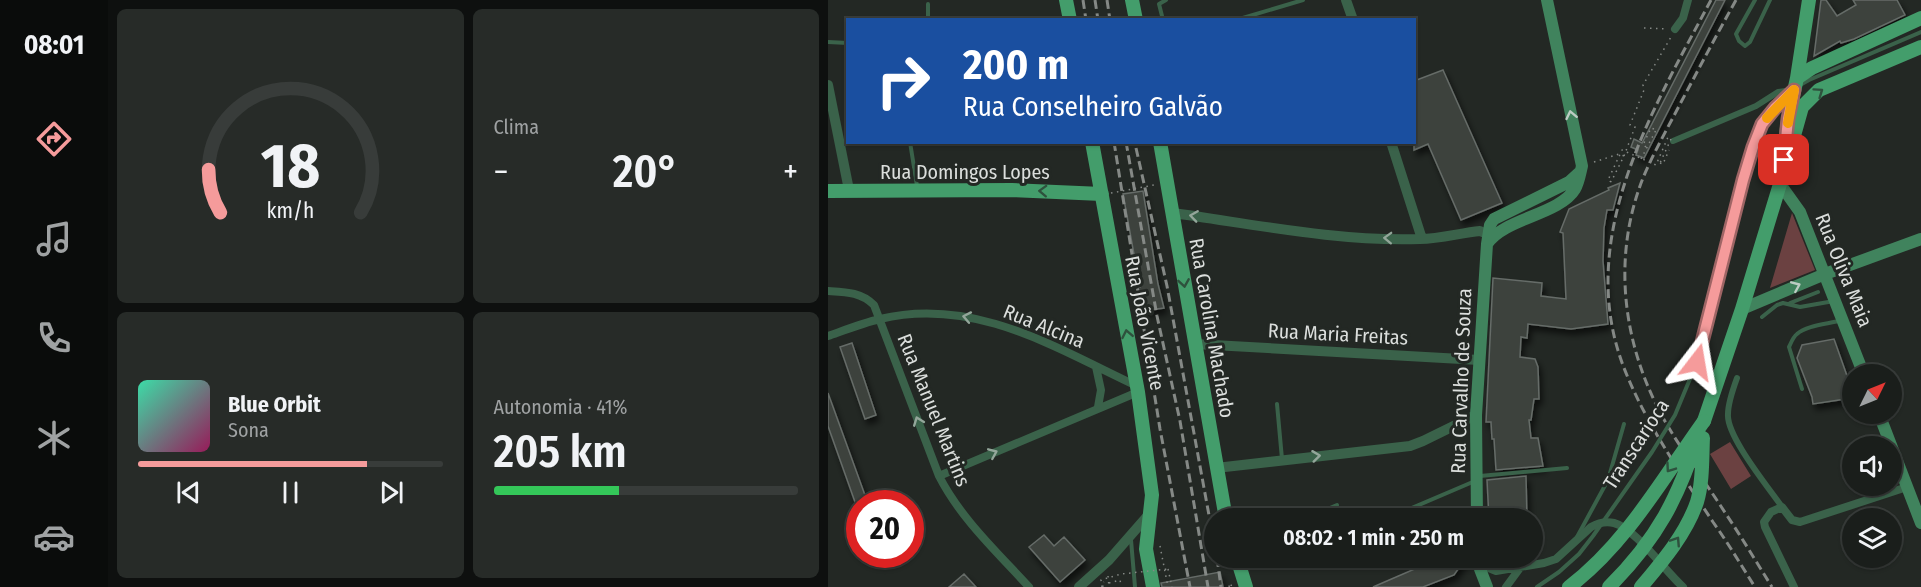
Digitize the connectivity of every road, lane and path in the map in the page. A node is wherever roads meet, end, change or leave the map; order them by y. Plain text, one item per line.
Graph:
1 (1066, 0) edge
2 (1132, 0) edge
3 (1166, 0) edge
4 (1303, 0) edge
5 (1346, 0) edge
6 (1547, 0) edge
7 (1688, 0) edge
8 (1755, 0) edge
9 (1770, 0) edge
10 (1809, 0) edge
11 (928, 4) dead end
12 (928, 18) edge
13 (1070, 18) edge
14 (1136, 18) edge
15 (1162, 18) edge
16 (1243, 18) edge
17 (1352, 18) edge
18 (1921, 18) edge
19 (1644, 28) dead end
20 (1675, 29) junction
21 (1921, 32) edge
22 (828, 42) edge
23 (846, 43) edge
24 (1921, 47) edge
25 (1796, 84) junction
26 (828, 85) edge
27 (1673, 141) joint
28 (910, 144) edge
29 (1093, 144) edge
30 (1160, 144) edge
31 (1392, 144) edge
32 (1647, 147) junction
33 (1624, 156) junction
34 (1641, 159) junction
35 (1784, 160) junction
36 (1581, 169) junction
37 (1780, 184) junction
38 (1154, 185) dead end
39 (849, 190) junction
40 (828, 191) edge
41 (918, 191) junction
42 (1106, 194) junction
43 (1173, 213) junction
44 (1422, 239) junction
45 (1487, 239) junction
46 (1921, 239) edge
47 (1825, 274) junction
48 (828, 291) edge
49 (1818, 292) dead end
50 (1835, 301) junction
51 (1790, 304) junction
52 (1742, 309) junction
53 (1762, 316) dead end
54 (880, 319) junction
55 (1842, 320) junction
56 (828, 336) edge
57 (1194, 344) junction
58 (1479, 360) junction
59 (1860, 364) edge
60 (1096, 367) junction
61 (1737, 378) dead end
62 (1138, 389) junction
63 (1803, 389) dead end
64 (1277, 404) dead end
65 (1098, 407) junction
66 (1476, 415) junction
67 (1704, 421) junction
68 (1624, 424) dead end
69 (1883, 424) edge
70 (1282, 460) junction
71 (1216, 468) junction
72 (1568, 468) dead end
73 (939, 476) junction
74 (1476, 478) junction
75 (1907, 487) junction
76 (1337, 505) dead end
77 (1782, 507) junction
78 (1224, 508) edge
79 (1330, 508) edge
80 (1410, 508) edge
81 (1477, 508) edge
82 (1151, 512) junction
83 (1921, 523) edge
84 (1130, 537) junction
85 (1574, 543) junction
86 (1160, 546) dead end
87 (1543, 562) edge
88 (1240, 568) edge
89 (1481, 568) edge
90 (1491, 568) edge
91 (1514, 568) edge
92 (1519, 568) edge
93 (1104, 582) dead end
94 (1121, 585) dead end
95 (1029, 587) edge
96 (1079, 587) edge
97 (1105, 587) edge
98 (1135, 587) edge
99 (1153, 587) edge
100 (1168, 587) edge
101 (1172, 587) edge
102 (1246, 587) edge
103 (1487, 587) edge
104 (1506, 587) edge
105 (1537, 587) edge
106 (1569, 587) edge
107 (1609, 587) edge
108 (1641, 587) edge
109 (1683, 587) edge
110 (1794, 587) edge

1 - 13 main road
2 - 14 main road
3 - 15 lane
4 - 16 lane
5 - 17 street
36 -> 6 main road
7 - 20 street
8 - 9 lane
10 - 25 main road
11 - 12 lane
18 - 25 main road
19 - 20 path
20 - 33 path
21 - 25 lane, Transcarioca
22 - 23 lane
35 -> 24 main road
25 - 27 street
25 - 35 main road
25 - 105 lane, Transcarioca, bridge
26 - 39 street
27 - 34 path, bridge
28 - 41 lane
29 - 42 main road, Rua João Vicente
30 - 43 main road, Rua Carolina Machado
31 - 44 street
32 - 32 path
32 - 34 path
33 - 34 path, bridge
33 - 36 path
35 - 37 main road
36 - 45 main road
37 - 47 main road, Rua Oliva Maia
37 - 52 main road
38 - 42 path, bridge
39 - 40 main road, Rua Domingos Lopes
39 - 41 main road, Rua Domingos Lopes
42 -> 41 main road, Rua Domingos Lopes
62 -> 42 main road, Rua João Vicente
44 -> 43 street
43 -> 57 main road, Rua Carolina Machado
44 - 45 street
45 - 58 main road, Rua Carvalho de Souza
46 - 47 main road
47 - 50 main road, Rua Oliva Maia
52 -> 47 main road
48 - 54 street, Rua Manuel Martins
49 - 51 lane
50 - 51 lane
50 - 55 main road, Rua Oliva Maia
51 - 53 lane
52 - 67 main road
54 - 56 street, Rua Alcina
60 -> 54 street, Rua Alcina
73 -> 54 street, Rua Manuel Martins
55 - 59 main road, Rua Oliva Maia
55 - 63 lane
57 - 58 street, Rua Maria Freitas
57 - 71 main road, Rua Carolina Machado
58 - 66 main road, Rua Carvalho de Souza
60 - 62 street, Rua Alcina
60 - 65 street
61 - 77 street
62 - 65 street
62 - 82 main road, Rua João Vicente
64 - 70 lane
73 -> 65 street
70 -> 66 street
66 - 74 main road, Rua Carvalho de Souza
67 -> 106 main road, bridge
67 - 107 main road, bridge
108 -> 67 main road, bridge
68 - 85 lane
69 - 75 main road
70 - 71 street
71 - 78 main road, Rua Carolina Machado
72 - 74 lane
73 - 95 street, Rua Manuel Martins
74 - 80 lane
74 - 81 main road, Rua Carvalho de Souza
75 - 77 street
75 - 83 main road
76 - 79 lane
77 - 110 street
82 - 84 street
82 - 99 main road, Rua João Vicente
84 - 96 street
84 - 98 lane
85 - 87 street
85 - 109 street
86 - 100 path
88 - 102 main road
89 - 103 main road
90 - 91 street
92 - 104 street
93 - 97 path, bridge
94 - 97 path
97 - 101 path, bridge

